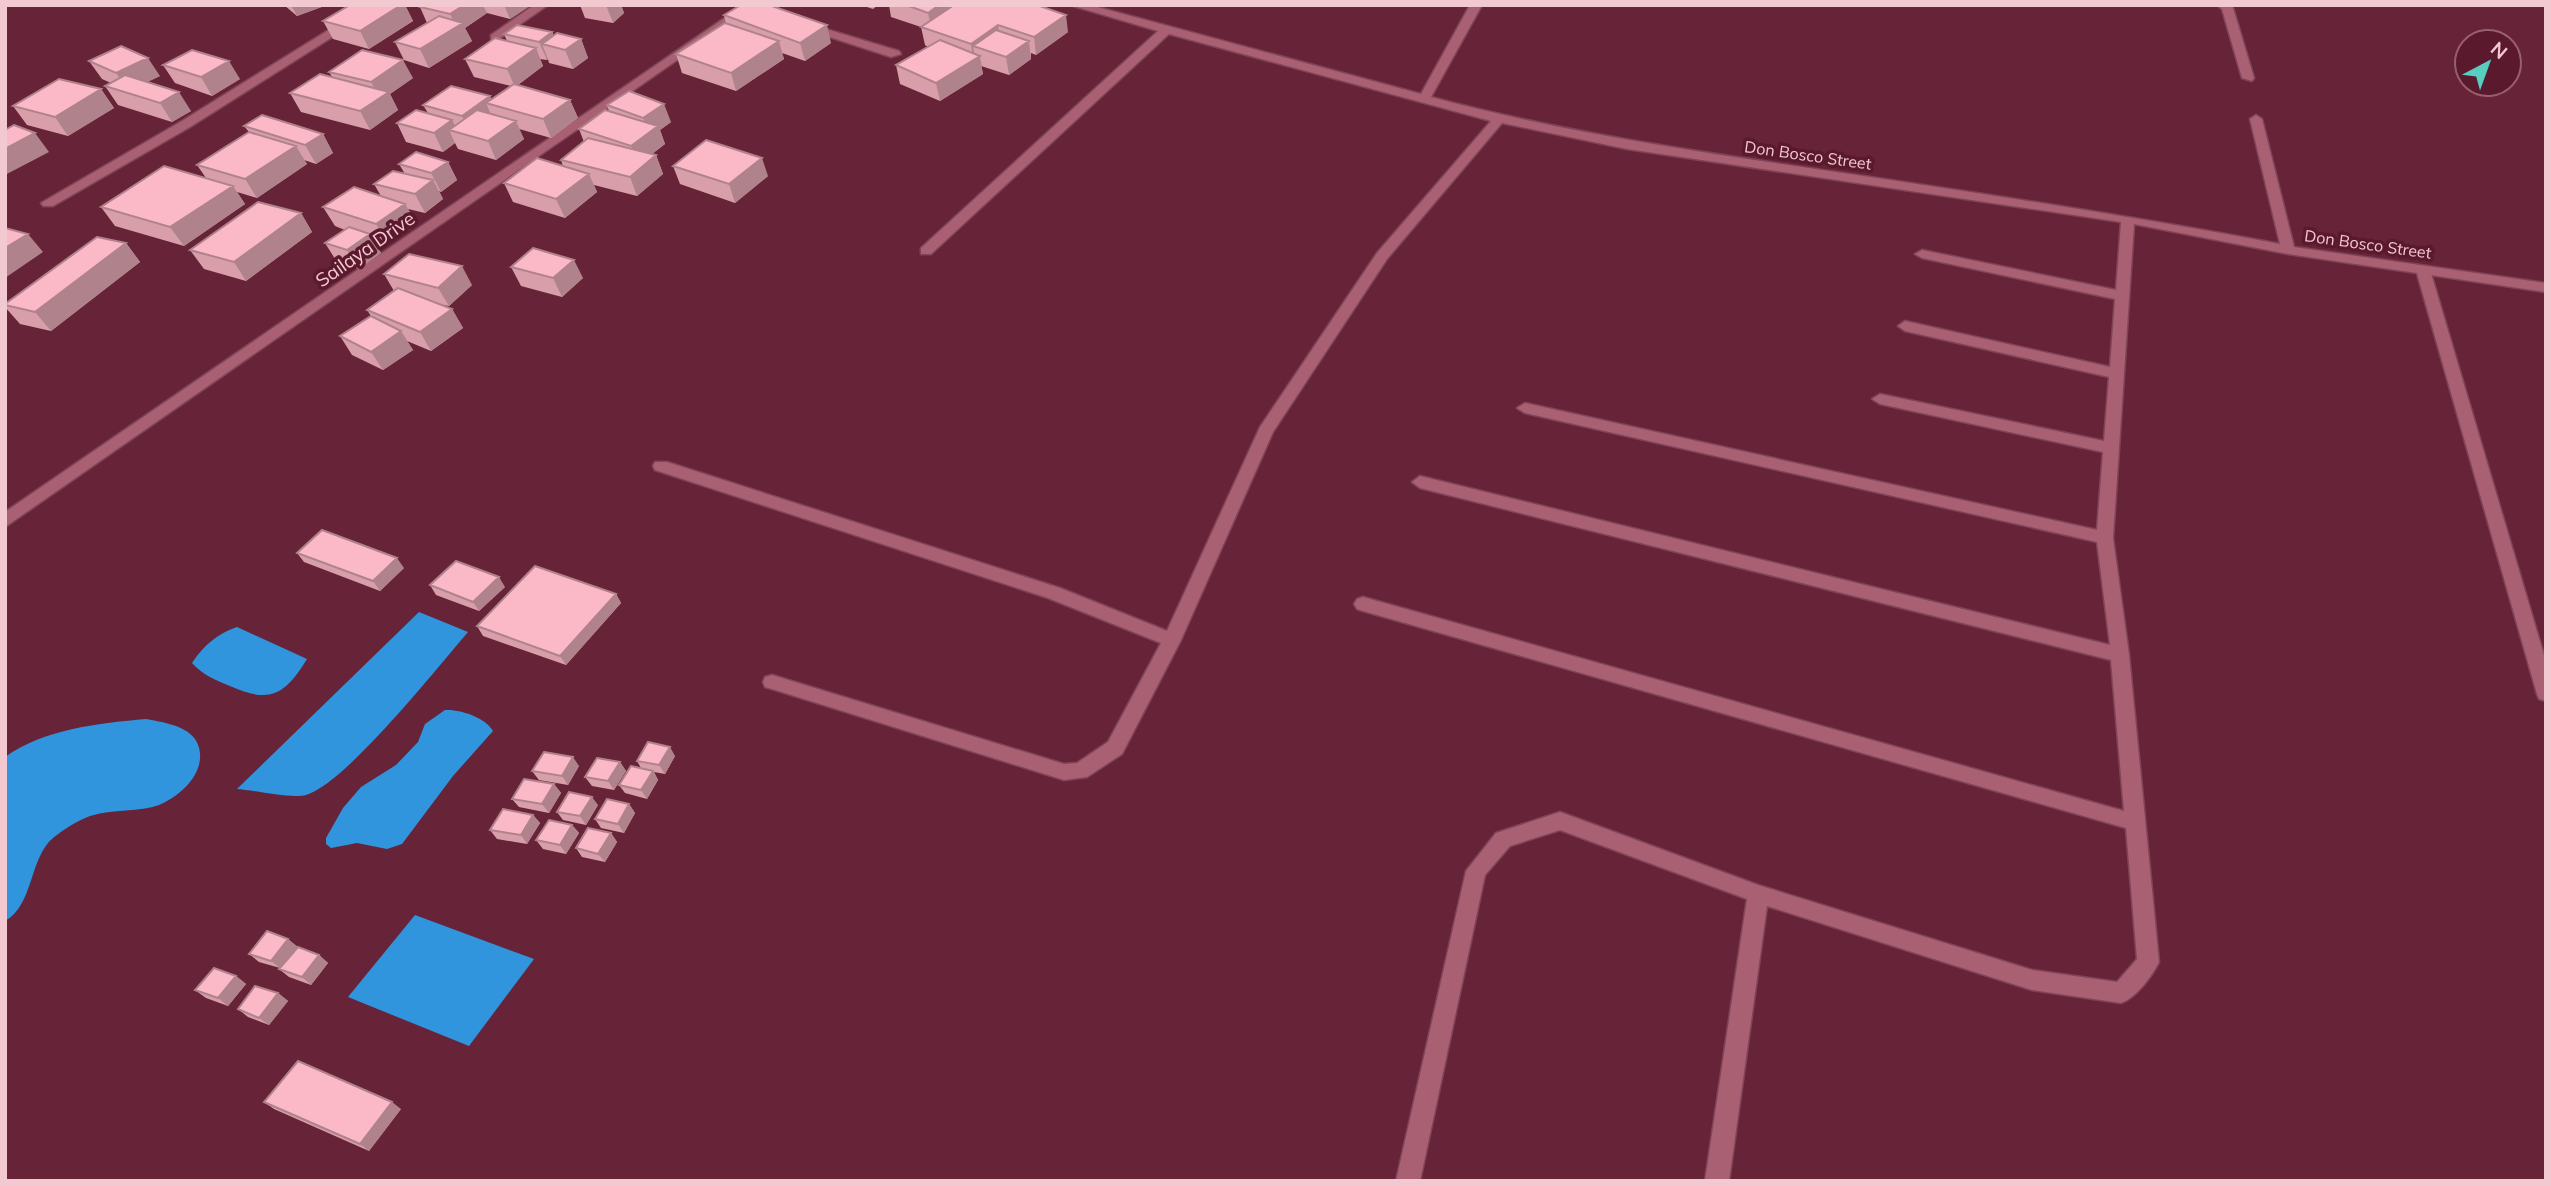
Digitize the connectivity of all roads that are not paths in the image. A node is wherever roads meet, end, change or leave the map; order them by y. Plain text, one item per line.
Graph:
1 (377, 5) edge
2 (542, 5) edge
3 (1076, 5) edge
4 (1476, 5) edge
5 (2223, 5) edge
6 (746, 8) edge
7 (1103, 9) edge
8 (796, 23) edge
9 (1167, 29) junction
10 (495, 37) edge
11 (895, 54) dead end
12 (2248, 78) dead end
13 (1424, 99) junction
14 (1499, 119) junction
15 (2256, 120) dead end
16 (48, 203) dead end
17 (2128, 219) junction
18 (2288, 250) junction
19 (926, 251) dead end
20 (1922, 254) dead end
21 (2423, 270) junction
22 (2546, 288) edge
23 (2122, 296) junction
24 (1905, 326) dead end
25 (2117, 374) junction
26 (1880, 399) dead end
27 (1525, 408) dead end
28 (2110, 448) junction
29 (661, 466) dead end
30 (1420, 482) dead end
31 (5, 521) edge
32 (2105, 538) junction
33 (1363, 604) dead end
34 (1171, 640) junction
35 (2120, 656) junction
36 (772, 682) dead end
37 (2546, 694) edge
38 (2134, 822) junction
39 (1758, 894) junction
40 (1408, 1181) edge
41 (1717, 1181) edge

1 - 16 street
2 - 10 street
3 - 7 street, Don Bosco Street
4 - 13 street
5 - 12 street
6 - 31 street, Sailaya Drive
7 - 9 street, Don Bosco Street
8 - 11 street
9 - 13 street, Don Bosco Street
9 - 19 street
13 - 14 street, Don Bosco Street
14 - 17 street, Don Bosco Street
14 - 34 street
15 - 18 street
17 - 18 street, Don Bosco Street
17 - 23 street
18 - 21 street, Don Bosco Street
20 - 23 street
21 - 22 street, Don Bosco Street
21 - 37 street
23 - 25 street
24 - 25 street
25 - 28 street
26 - 28 street
27 - 32 street
28 - 32 street
29 - 34 street
30 - 35 street
32 - 35 street
33 - 38 street
34 - 36 street
35 - 38 street
38 - 39 street
39 - 40 street
39 - 41 street

